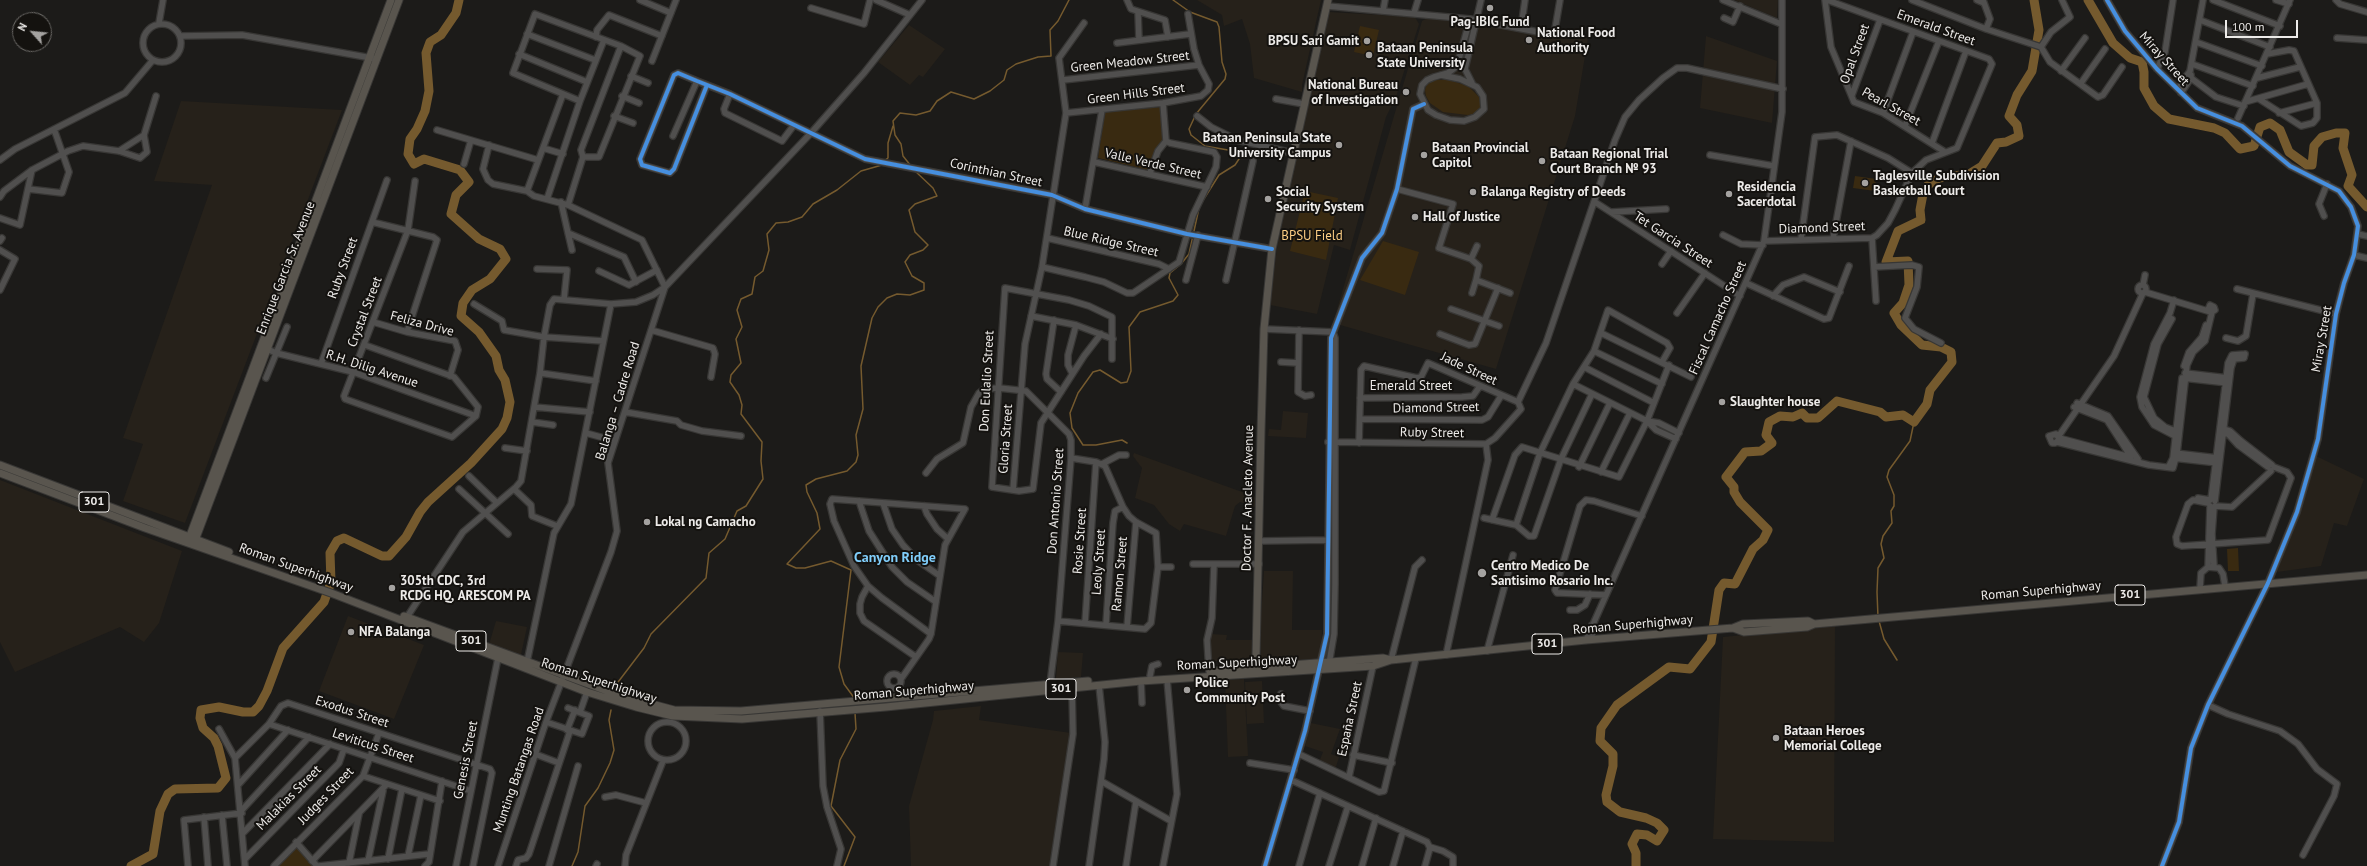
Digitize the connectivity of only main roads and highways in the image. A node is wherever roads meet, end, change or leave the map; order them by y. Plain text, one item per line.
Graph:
1 (391, 0) edge
2 (399, 0) edge
3 (1327, 3) edge
4 (265, 348) junction
5 (0, 465) edge
6 (0, 473) edge
7 (192, 541) junction
8 (2367, 574) edge
9 (332, 591) junction
10 (1391, 660) junction
11 (1325, 666) junction
12 (1258, 671) junction
13 (563, 678) junction
14 (864, 704) junction
15 (844, 706) junction

1 - 4 main road, Enrique Garcia Sr. Avenue
2 - 4 main road, Enrique Garcia Sr. Avenue
3 - 12 main road, Doctor F. Anacleto Avenue
4 - 7 main road, Enrique Garcia Sr. Avenue
5 - 7 main road, Roman Superhighway / 301
6 - 7 main road, Roman Superhighway / 301
7 - 9 main road, Roman Superhighway / 301
8 - 10 main road, Roman Superhighway / 301
9 - 13 main road, Roman Superhighway / 301
9 - 13 main road, Roman Superhighway / 301
10 - 11 main road, Roman Superhighway / 301
10 - 11 main road, Roman Superhighway / 301
11 - 12 main road, Roman Superhighway / 301
12 - 14 main road, Roman Superhighway / 301
12 - 14 main road, Roman Superhighway / 301
13 - 15 main road, Roman Superhighway / 301
13 - 15 main road, Roman Superhighway / 301
14 - 15 main road, Roman Superhighway / 301

